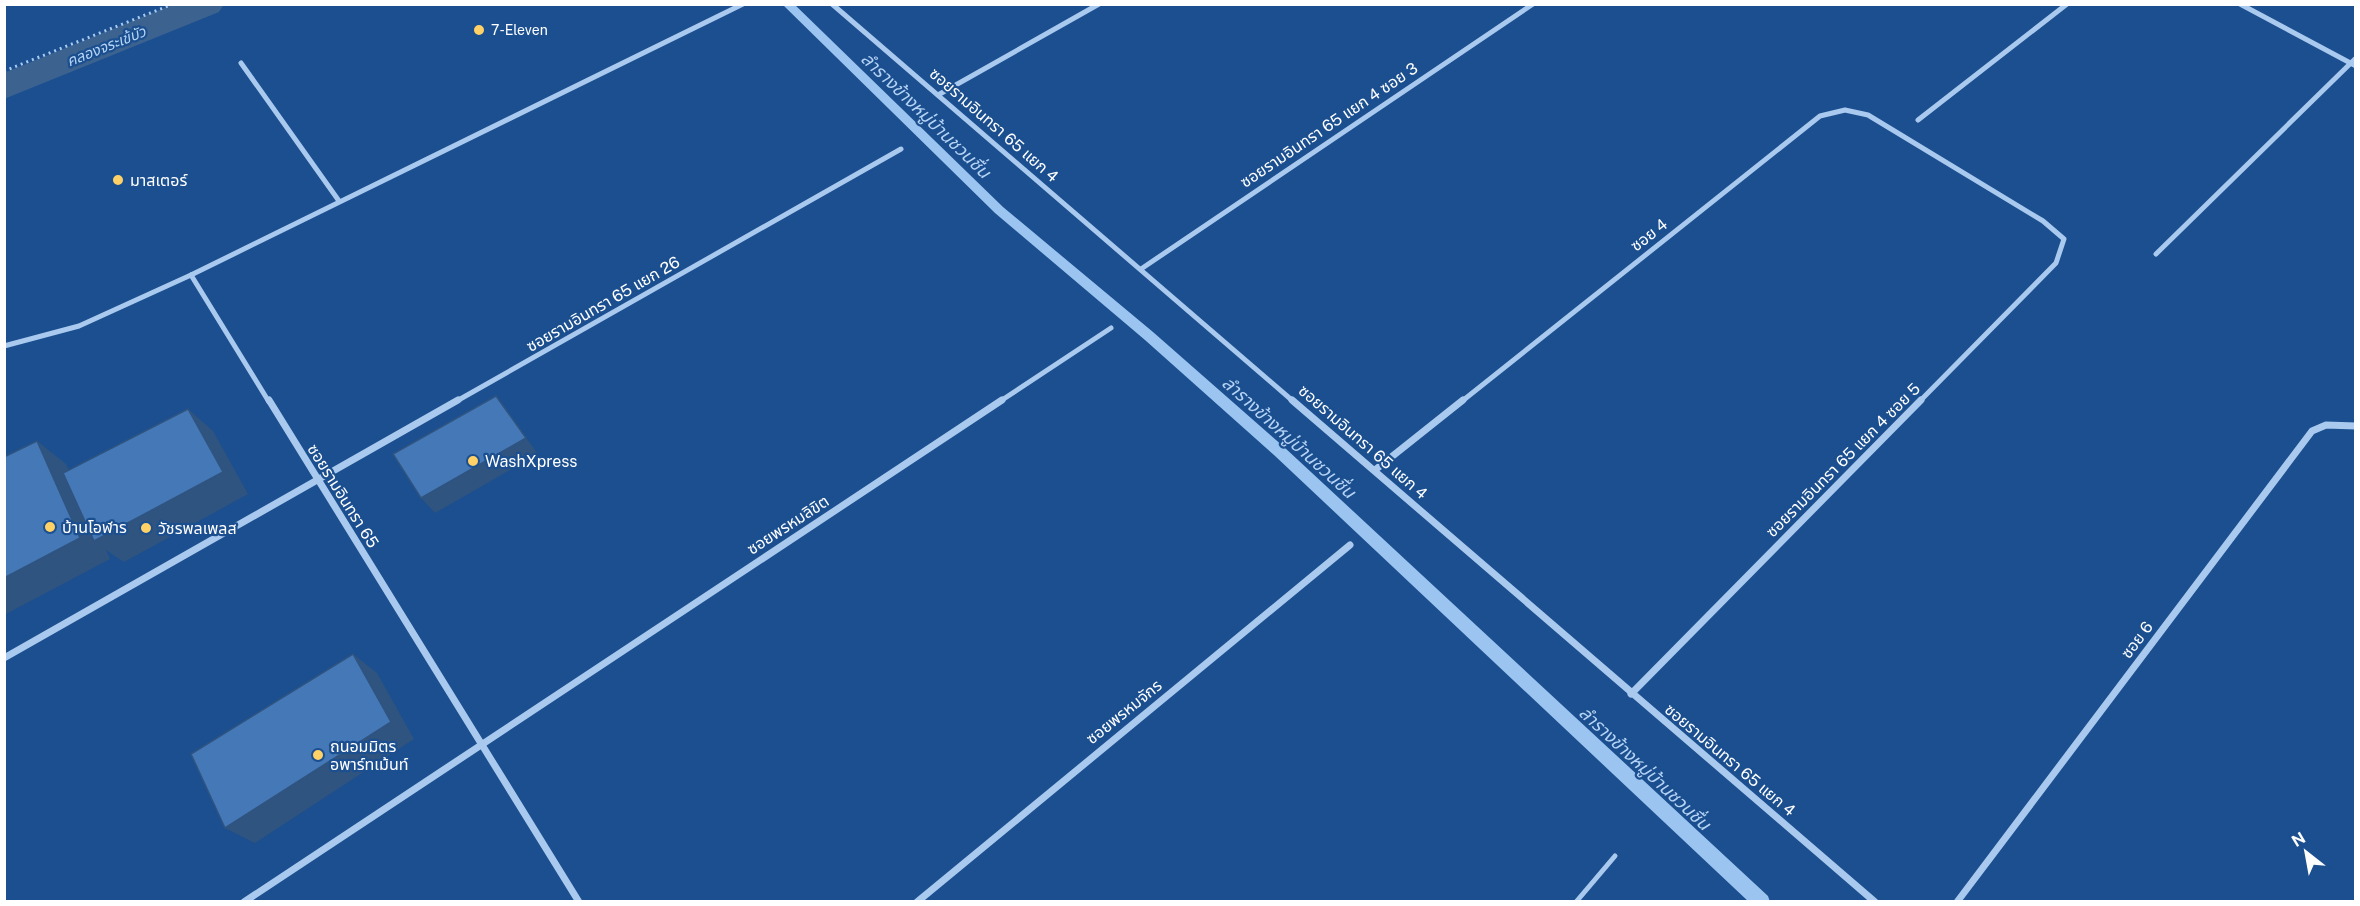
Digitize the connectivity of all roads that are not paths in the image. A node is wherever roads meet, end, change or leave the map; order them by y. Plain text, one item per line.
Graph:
1 (743, 4) edge
2 (832, 4) edge
3 (1099, 4) edge
4 (1533, 4) edge
5 (2067, 4) edge
6 (2240, 4) edge
7 (2355, 58) edge
8 (241, 63) dead end
9 (2353, 65) edge
10 (938, 95) junction
11 (1918, 120) dead end
12 (901, 149) dead end
13 (339, 201) junction
14 (2064, 239) joint
15 (2156, 254) dead end
16 (1141, 269) junction
17 (191, 275) junction
18 (1111, 328) dead end
19 (4, 346) edge
20 (2355, 426) edge
21 (1375, 470) junction
22 (318, 482) junction
23 (1350, 545) dead end
24 (4, 658) edge
25 (1631, 694) junction
26 (481, 744) junction
27 (1615, 856) dead end
28 (244, 902) edge
29 (579, 902) edge
30 (917, 902) edge
31 (1576, 902) edge
32 (1875, 902) edge
33 (1957, 902) edge

1 - 13 street
2 - 10 street, ซอยรามอินทรา 65 แยก 4
3 - 10 street
4 - 16 street, ซอยรามอินทรา 65 แยก 4 ซอย 3
5 - 11 street
6 - 9 street
7 - 9 street
8 - 13 street
9 - 15 street
10 - 16 street, ซอยรามอินทรา 65 แยก 4
12 - 22 street, ซอยรามอินทรา 65 แยก 26
13 - 17 street
14 - 21 street, ซอย 4
14 - 25 street, ซอยรามอินทรา 65 แยก 4 ซอย 5
16 - 21 street, ซอยรามอินทรา 65 แยก 4
17 - 19 street
17 - 22 street, ซอยรามอินทรา 65
18 - 26 street, ซอยพรหมลิขิต
20 - 33 street, ซอย 6
21 - 25 street, ซอยรามอินทรา 65 แยก 4
22 - 24 street, ซอยรามอินทรา 65 แยก 26
22 - 26 street, ซอยรามอินทรา 65
23 - 30 street, ซอยพรหมจักร
25 - 32 street, ซอยรามอินทรา 65 แยก 4
26 - 28 street, ซอยพรหมลิขิต
26 - 29 street, ซอยรามอินทรา 65
27 - 31 lane

